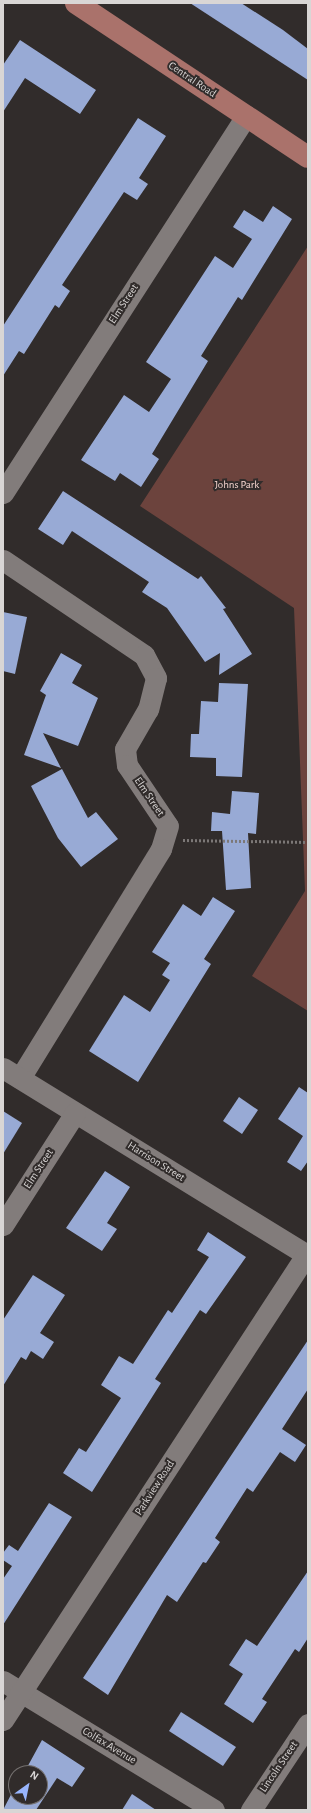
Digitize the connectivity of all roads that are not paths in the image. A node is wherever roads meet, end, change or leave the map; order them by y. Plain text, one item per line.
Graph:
1 (76, 3) edge
2 (246, 116) junction
3 (308, 157) edge
4 (3, 493) edge
5 (3, 560) edge
6 (11, 1074) edge
7 (75, 1113) junction
8 (3, 1225) edge
9 (307, 1256) edge
10 (3, 1681) edge
11 (22, 1693) junction
12 (3, 1720) edge
13 (308, 1724) edge
14 (214, 1810) edge
15 (251, 1810) edge

1 - 2 main road, Central Road
2 - 3 main road, Central Road
2 - 4 street, Elm Street
5 - 6 street, Elm Street
6 - 7 street, Harrison Street
7 - 8 street, Elm Street
7 - 9 street, Harrison Street
9 - 11 street, Parkview Road
10 - 11 street, Colfax Avenue
11 - 12 street, Parkview Road
11 - 14 street, Colfax Avenue
13 - 15 street, Lincoln Street

